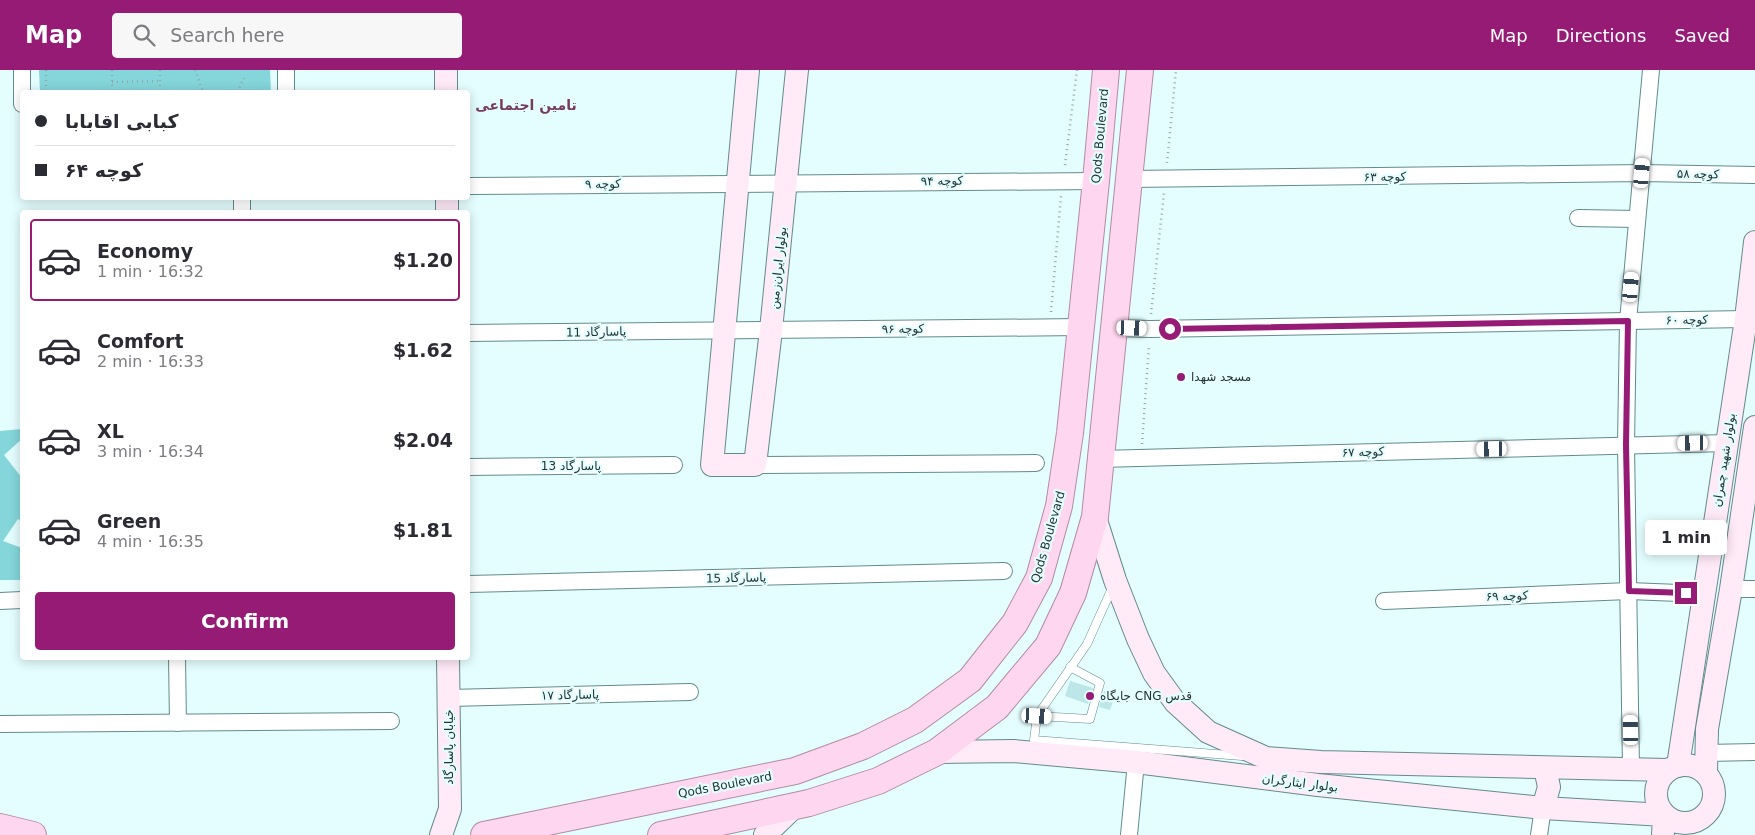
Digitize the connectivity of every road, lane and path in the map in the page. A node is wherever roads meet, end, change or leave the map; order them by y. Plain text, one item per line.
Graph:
1 (22, 70) edge
2 (46, 70) edge
3 (112, 70) edge
4 (160, 70) edge
5 (195, 70) edge
6 (286, 70) edge
7 (446, 70) edge
8 (748, 70) edge
9 (797, 70) edge
10 (1106, 70) edge
11 (1140, 70) edge
12 (1176, 70) edge
13 (1650, 70) edge
14 (244, 78) dead end
15 (160, 81) junction
16 (112, 82) junction
17 (22, 90) edge
18 (46, 90) edge
19 (112, 90) edge
20 (160, 90) edge
21 (202, 90) edge
22 (238, 90) edge
23 (286, 90) edge
24 (446, 90) edge
25 (1642, 173) junction
26 (1755, 175) edge
27 (1128, 179) junction
28 (1165, 180) junction
29 (1096, 181) junction
30 (738, 183) junction
31 (787, 183) junction
32 (470, 186) edge
33 (1578, 218) dead end
34 (1637, 219) junction
35 (1755, 242) edge
36 (1746, 319) junction
37 (1628, 321) junction
38 (1081, 327) junction
39 (1114, 328) junction
40 (1150, 329) junction
41 (771, 330) junction
42 (724, 331) junction
43 (470, 333) edge
44 (1755, 432) edge
45 (1727, 442) junction
46 (1626, 445) junction
47 (1141, 458) junction
48 (1100, 459) junction
49 (1036, 463) dead end
50 (674, 465) dead end
51 (755, 465) junction
52 (470, 467) edge
53 (1095, 517) junction
54 (1004, 571) dead end
55 (1115, 580) junction
56 (470, 584) edge
57 (1731, 589) junction
58 (1755, 589) edge
59 (1629, 591) junction
60 (1704, 594) junction
61 (20, 600) edge
62 (0, 601) edge
63 (1384, 601) dead end
64 (177, 660) edge
65 (448, 660) edge
66 (1070, 667) junction
67 (690, 692) dead end
68 (449, 698) junction
69 (1037, 716) junction
70 (391, 721) dead end
71 (178, 723) junction
72 (0, 724) edge
73 (937, 752) junction
74 (1755, 752) edge
75 (1266, 758) junction
76 (1136, 762) junction
77 (1706, 763) junction
78 (1545, 768) junction
79 (1673, 768) junction
80 (1631, 769) junction
81 (796, 805) junction
82 (1543, 808) junction
83 (1664, 825) edge
84 (1699, 826) edge
85 (0, 827) edge
86 (33, 835) edge
87 (441, 835) edge
88 (484, 835) edge
89 (661, 835) edge
90 (765, 835) edge
91 (1129, 835) edge
92 (1539, 835) edge

1 - 17 street
2 - 18 path
3 - 16 path
4 - 15 path
5 - 21 path
6 - 23 street
7 - 24 main road
8 - 30 main road
9 - 31 main road, بولوار ایران‌زمین
10 - 29 main road, Qods Boulevard
11 - 27 main road
12 - 28 path
13 - 25 street
14 - 22 path
15 - 16 path
15 - 20 path
16 - 19 path
25 - 26 street, کوچه ۵۸
25 - 28 street, کوچه ۶۳
25 - 34 street
27 - 28 street, کوچه ۶۳
27 - 39 main road
28 - 40 path
29 - 31 street, کوچه ۹۴
29 - 38 main road, Qods Boulevard
30 - 31 street, کوچه ۹۴
30 - 32 street, کوچه ۹
30 - 42 main road
31 - 41 main road, بولوار ایران‌زمین
33 - 34 street
34 - 37 street
35 - 36 main road, بولوار شهید چمران
36 - 37 street, کوچه ۶۰
36 - 45 main road, بولوار شهید چمران
37 - 40 street, کوچه ۶۰
37 - 46 street
38 - 41 street, کوچه ۹۶
38 - 88 main road, Qods Boulevard
39 - 40 street, کوچه ۶۰
39 - 48 main road
40 - 47 path
41 - 42 street, کوچه ۹۶
41 - 51 main road, بولوار ایران‌زمین
42 - 43 street, پاسارگاد 11
42 - 51 main road
44 - 57 main road, بولوار شهید چمران
45 - 46 street, کوچه ۶۷
45 - 60 main road, بولوار شهید چمران
46 - 47 street, کوچه ۶۷
46 - 59 street
47 - 48 street, کوچه ۶۷
48 - 53 main road
49 - 51 street
50 - 52 street, پاسارگاد 13
53 - 55 main road, بولوار ایثارگران
53 - 73 main road
54 - 56 street, پاسارگاد 15
55 - 66 lane
55 - 75 main road, بولوار ایثارگران
57 - 58 street
57 - 77 main road, بولوار شهید چمران
59 - 60 street, کوچه ۶۹
59 - 63 street, کوچه ۶۹
59 - 80 street
60 - 79 main road, بولوار شهید چمران
61 - 62 street
64 - 71 street
65 - 68 main road, خیابان پاسارگاد
66 - 69 lane
66 - 69 lane
67 - 68 street, پاسارگاد ۱۷
68 - 87 main road, خیابان پاسارگاد
69 - 75 lane
70 - 71 street
71 - 72 street
73 - 76 main road, بولوار ایثارگران
73 - 81 main road
74 - 77 street
75 - 78 main road, بولوار ایثارگران
76 - 82 main road, بولوار ایثارگران
76 - 91 street
77 - 79 main road, بولوار ایثارگران
77 - 84 main road
78 - 80 main road, بولوار ایثارگران
78 - 82 main road
79 - 80 main road, بولوار ایثارگران
79 - 83 main road, بولوار شهید چمران
81 - 89 main road
81 - 90 main road
82 - 83 main road, بولوار ایثارگران
82 - 92 street
83 - 84 main road, بولوار ایثارگران
85 - 86 main road

